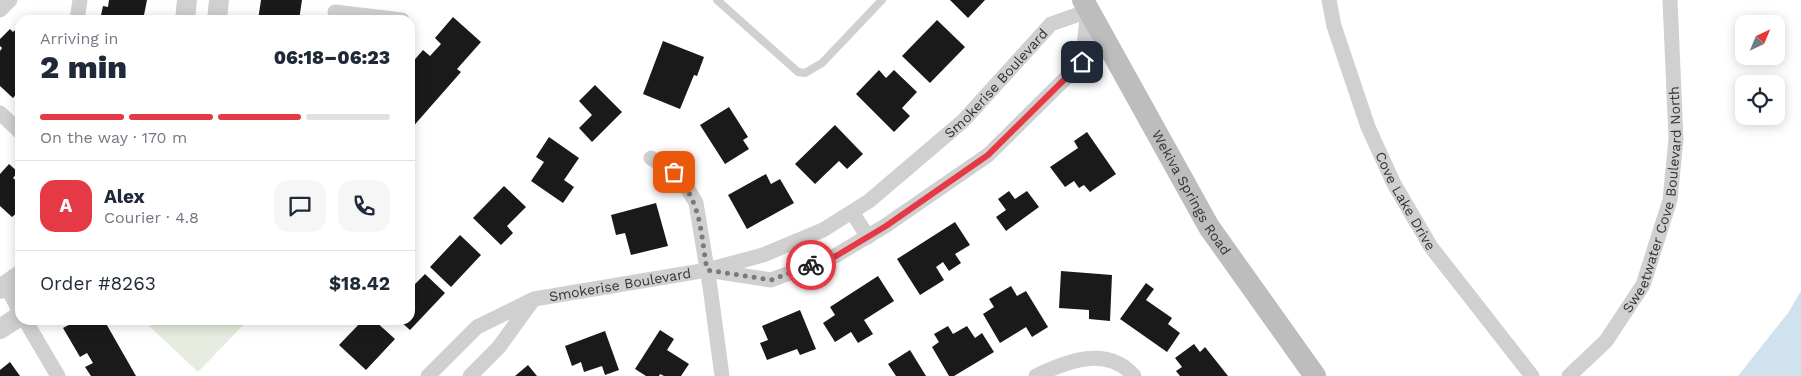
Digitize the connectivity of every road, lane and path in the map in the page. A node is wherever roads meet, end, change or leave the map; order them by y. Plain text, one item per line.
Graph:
1 (10, 0) edge
2 (80, 0) edge
3 (187, 0) edge
4 (219, 0) edge
5 (717, 0) edge
6 (882, 0) edge
7 (1330, 0) edge
8 (1670, 0) edge
9 (1086, 5) edge
10 (0, 10) edge
11 (335, 11) edge
12 (78, 15) edge
13 (186, 15) edge
14 (218, 15) edge
15 (365, 15) edge
16 (0, 113) edge
17 (15, 127) edge
18 (651, 158) dead end
19 (852, 212) junction
20 (868, 237) junction
21 (707, 270) junction
22 (9, 283) edge
23 (534, 298) junction
24 (15, 299) edge
25 (15, 319) edge
26 (28, 325) edge
27 (0, 329) edge
28 (58, 376) edge
29 (428, 376) edge
30 (470, 376) edge
31 (722, 376) edge
32 (1036, 376) edge
33 (1134, 376) edge
34 (1316, 376) edge
35 (1532, 376) edge
36 (1569, 376) edge

1 - 10 street
2 - 12 street
3 - 13 street
4 - 14 street
5 - 6 lane
7 - 35 street, Cove Lake Drive
8 - 36 street, Sweetwater Cove Boulevard North
9 - 19 street, Smokerise Boulevard
9 - 20 street, Smokerise Boulevard
9 - 34 main road, Wekiva Springs Road
11 - 15 street
16 - 17 street
18 - 21 street
19 - 20 street
19 - 21 street, Smokerise Boulevard
20 - 21 street, Smokerise Boulevard
21 - 23 street, Smokerise Boulevard
21 - 31 street
22 - 24 street
23 - 29 street, Smokerise Boulevard
23 - 30 street, Smokerise Boulevard
25 - 27 street
26 - 28 street
32 - 33 street

